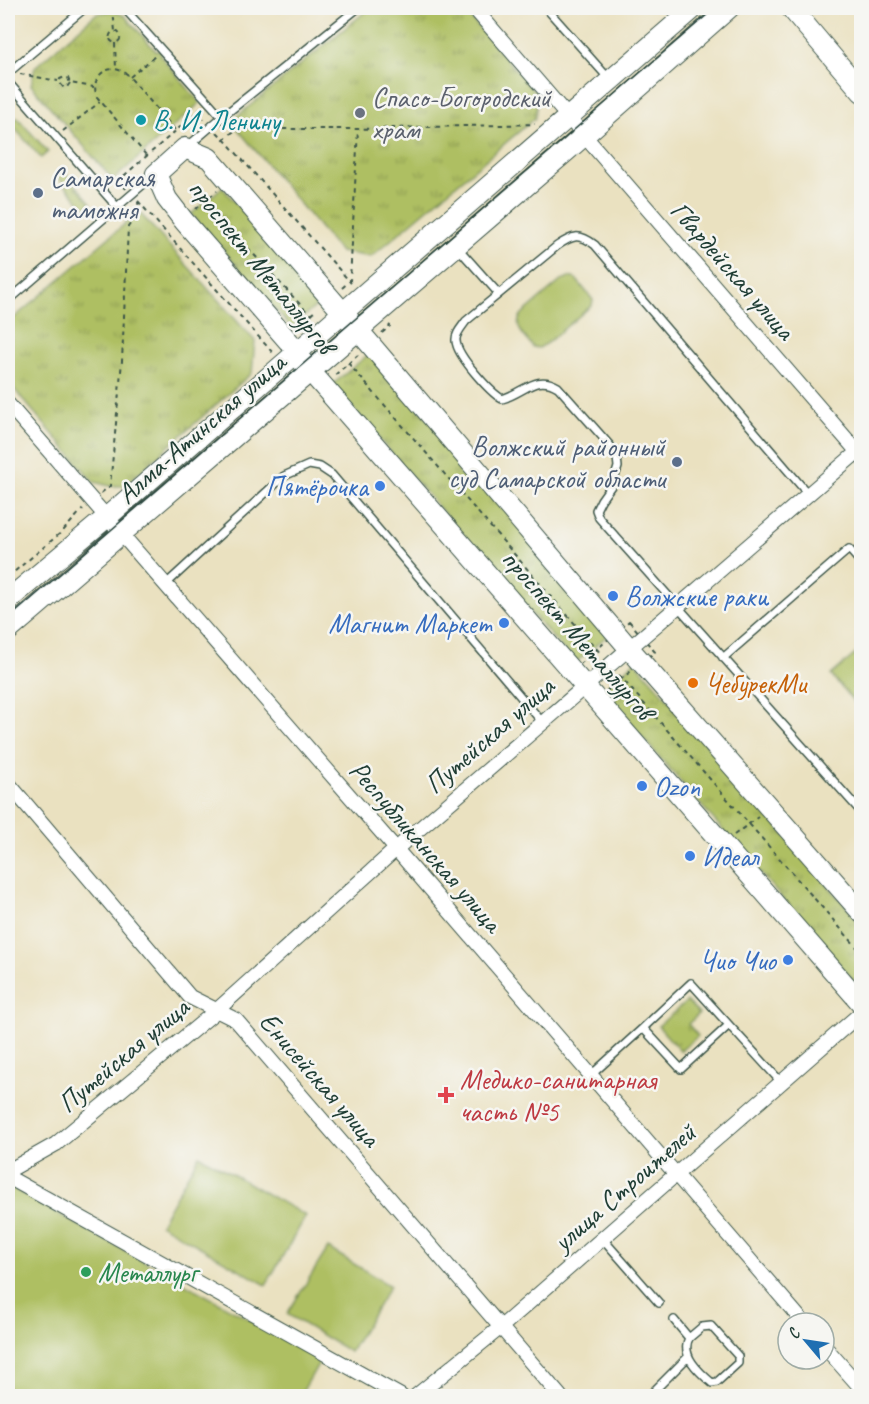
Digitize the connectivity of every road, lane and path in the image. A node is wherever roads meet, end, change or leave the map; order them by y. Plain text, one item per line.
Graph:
1 (85, 8) edge
2 (113, 8) edge
3 (124, 8) edge
4 (358, 8) edge
5 (474, 8) edge
6 (546, 8) edge
7 (694, 8) edge
8 (729, 8) edge
9 (791, 8) edge
10 (115, 32) junction
11 (115, 43) junction
12 (162, 50) junction
13 (117, 69) junction
14 (8, 73) edge
15 (130, 77) junction
16 (610, 80) junction
17 (59, 81) junction
18 (8, 82) edge
19 (70, 83) junction
20 (94, 87) junction
21 (861, 92) edge
22 (100, 102) junction
23 (209, 102) junction
24 (197, 112) junction
25 (568, 116) junction
26 (222, 117) junction
27 (537, 124) dead end
28 (211, 127) junction
29 (358, 129) junction
30 (175, 130) junction
31 (583, 135) junction
32 (56, 137) junction
33 (224, 139) junction
34 (185, 148) junction
35 (146, 155) junction
36 (156, 174) junction
37 (229, 180) junction
38 (132, 195) junction
39 (205, 202) junction
40 (117, 207) junction
41 (184, 221) junction
42 (167, 235) dead end
43 (456, 245) junction
44 (350, 281) junction
45 (499, 294) junction
46 (8, 301) edge
47 (336, 305) junction
48 (310, 315) junction
49 (357, 329) junction
50 (291, 344) junction
51 (310, 370) junction
52 (8, 404) edge
53 (860, 452) edge
54 (808, 494) junction
55 (91, 501) junction
56 (106, 518) junction
57 (121, 535) junction
58 (861, 564) edge
59 (8, 577) edge
60 (165, 585) junction
61 (8, 600) edge
62 (677, 607) junction
63 (622, 626) junction
64 (8, 631) edge
65 (628, 647) junction
66 (649, 658) junction
67 (723, 658) junction
68 (581, 687) junction
69 (543, 723) junction
70 (8, 783) edge
71 (769, 808) junction
72 (861, 813) edge
73 (722, 844) junction
74 (396, 849) junction
75 (861, 913) edge
76 (861, 1004) edge
77 (216, 1011) junction
78 (861, 1012) edge
79 (729, 1025) junction
80 (643, 1028) junction
81 (590, 1076) junction
82 (782, 1083) junction
83 (8, 1171) edge
84 (676, 1176) junction
85 (8, 1177) edge
86 (603, 1239) junction
87 (659, 1303) dead end
88 (794, 1311) edge
89 (674, 1320) dead end
90 (501, 1328) junction
91 (689, 1338) junction
92 (688, 1357) junction
93 (836, 1360) edge
94 (861, 1389) edge
95 (401, 1396) edge
96 (416, 1396) edge
97 (560, 1396) edge
98 (649, 1396) edge

1 - 14 lane
2 - 10 path
3 - 12 lane
4 - 26 lane
5 - 25 street, Гвардейская улица
6 - 16 lane
7 - 16 street, Алма-Атинская улица
8 - 31 street, Алма-Атинская улица
9 - 21 street
10 - 11 path
10 - 11 path
11 - 13 path
12 - 15 path
12 - 23 lane
13 - 15 path
13 - 20 path
14 - 17 path
15 - 30 path
16 - 25 street, Алма-Атинская улица
17 - 19 path
17 - 19 path
18 - 32 lane
19 - 20 path
20 - 22 path
22 - 32 path
22 - 35 path
23 - 24 path
23 - 26 lane
24 - 28 path
24 - 30 path
25 - 31 street, Гвардейская улица
25 - 47 street, Алма-Атинская улица
26 - 28 lane
27 - 29 path
28 - 33 path
28 - 34 lane
29 - 33 path
29 - 44 path
30 - 35 path
31 - 43 street, Алма-Атинская улица
31 - 53 street, Гвардейская улица
32 - 40 lane
33 - 44 path
34 - 36 street, проспект Металлургов
34 - 37 street, проспект Металлургов
35 - 38 path
36 - 38 lane
36 - 41 street, проспект Металлургов
37 - 39 path
37 - 47 street, проспект Металлургов
38 - 40 lane
38 - 55 path
39 - 41 path
39 - 48 path
40 - 46 lane
41 - 42 path
41 - 50 street, проспект Металлургов
43 - 45 lane
43 - 49 street, Алма-Атинская улица
44 - 47 path
45 - 54 lane
45 - 62 lane
47 - 48 path
47 - 49 street, проспект Металлургов
47 - 50 street, Алма-Атинская улица
48 - 50 path
49 - 51 street, Алма-Атинская улица
49 - 63 street, проспект Металлургов
50 - 51 street, проспект Металлургов
50 - 56 street, Алма-Атинская улица
51 - 57 street, Алма-Атинская улица
51 - 68 street, проспект Металлургов
52 - 55 street, Республиканская улица
53 - 54 street, Путейская улица
54 - 62 street, Путейская улица
55 - 56 street, Республиканская улица
55 - 59 path
56 - 57 street, Республиканская улица
56 - 61 street, Алма-Атинская улица
57 - 60 street, Республиканская улица
57 - 64 street, Алма-Атинская улица
58 - 67 lane
60 - 69 lane
60 - 74 street, Республиканская улица
62 - 65 street, Путейская улица
62 - 67 lane
63 - 65 street, проспект Металлургов
63 - 68 path
65 - 66 street, проспект Металлургов
65 - 68 street, Путейская улица
66 - 68 path
66 - 71 street, проспект Металлургов
67 - 72 lane
68 - 69 street, Путейская улица
68 - 73 street, проспект Металлургов
69 - 74 street, Путейская улица
70 - 77 street, Енисейская улица
71 - 73 path
71 - 75 street, проспект Металлургов
73 - 76 street, проспект Металлургов
74 - 77 street, Путейская улица
74 - 81 street, Республиканская улица
77 - 83 street, Путейская улица
77 - 90 street, Енисейская улица
78 - 82 street, улица Строителей
79 - 80 lane
79 - 80 lane
79 - 82 lane
80 - 81 lane
81 - 84 street, Республиканская улица
82 - 84 street, улица Строителей
84 - 86 street, улица Строителей
84 - 88 street, Республиканская улица
85 - 95 street
86 - 87 lane
86 - 90 street, улица Строителей
89 - 91 lane
90 - 96 street, улица Строителей
90 - 97 street, Енисейская улица
91 - 92 lane
91 - 92 lane
92 - 98 lane
93 - 94 street

